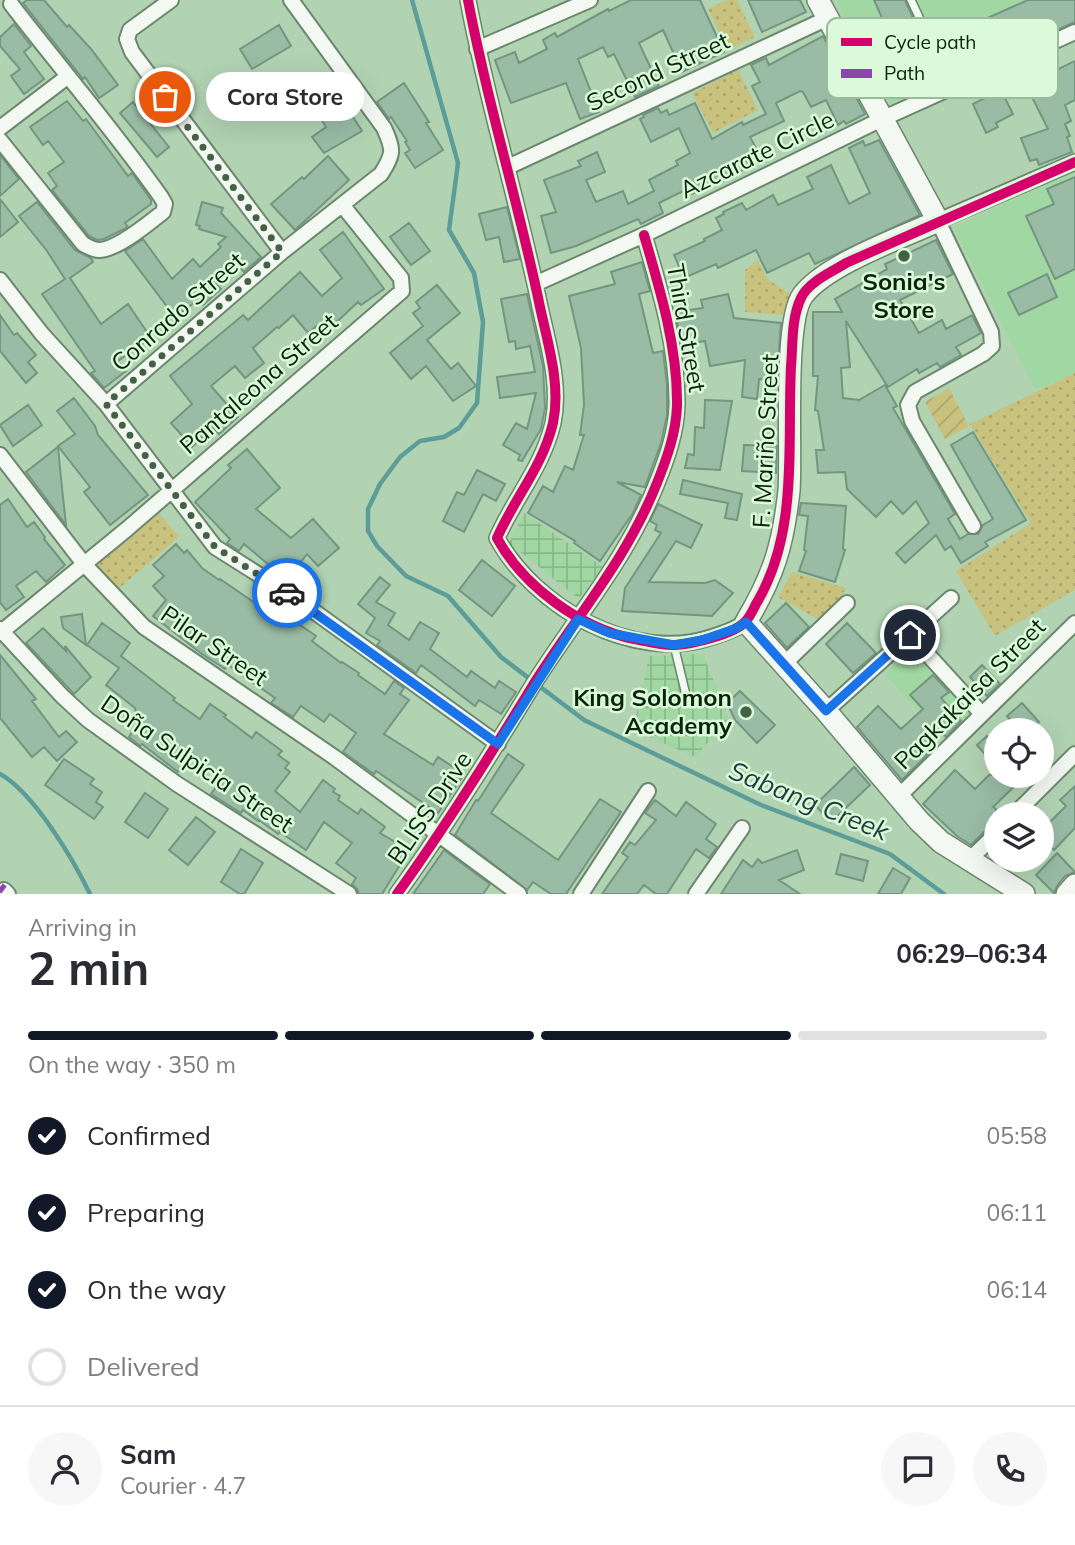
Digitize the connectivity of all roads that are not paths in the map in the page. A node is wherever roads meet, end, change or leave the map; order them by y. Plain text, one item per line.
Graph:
1 (171, 0) edge
2 (291, 0) edge
3 (468, 0) edge
4 (590, 0) edge
5 (911, 0) edge
6 (8, 6) edge
7 (823, 9) edge
8 (919, 18) edge
9 (1075, 32) edge
10 (1058, 40) edge
11 (477, 49) junction
12 (67, 78) junction
13 (873, 98) edge
14 (929, 98) edge
15 (884, 118) junction
16 (0, 128) edge
17 (0, 140) edge
18 (1075, 162) edge
19 (508, 167) junction
20 (342, 206) junction
21 (938, 221) junction
22 (644, 235) junction
23 (282, 252) junction
24 (0, 280) edge
25 (536, 284) junction
26 (106, 404) junction
27 (0, 455) edge
28 (171, 490) junction
29 (973, 526) dead end
30 (84, 564) junction
31 (951, 598) dead end
32 (847, 603) dead end
33 (578, 619) junction
34 (746, 622) junction
35 (1075, 623) edge
36 (1, 631) edge
37 (910, 635) junction
38 (674, 645) junction
39 (784, 664) junction
40 (533, 685) joint
41 (686, 695) dead end
42 (826, 711) junction
43 (982, 714) junction
44 (498, 744) junction
45 (1075, 754) edge
46 (648, 791) dead end
47 (898, 797) junction
48 (1028, 802) edge
49 (742, 828) dead end
50 (439, 835) junction
51 (984, 846) edge
52 (968, 861) junction
53 (1075, 886) edge
54 (500, 889) edge
55 (349, 894) edge
56 (397, 894) edge
57 (519, 894) edge
58 (581, 894) edge
59 (696, 894) edge
60 (1024, 894) edge
61 (1067, 894) edge

1 - 23 street
2 - 20 street, Conrado Street
3 - 11 street
4 - 11 street
5 - 8 lane
6 - 12 street
7 - 19 street, Second Street
9 - 10 street, Azcarate Circle
11 - 19 street
12 - 16 street
12 - 17 street
13 - 15 street
14 - 15 street, Azcarate Circle
15 - 21 street
15 - 22 street, Azcarate Circle
18 - 21 street, F. Mariño Street
19 - 25 street
20 - 23 street, Conrado Street
20 - 28 street, Pantaleona Street
21 - 29 street
21 - 34 street, F. Mariño Street
22 - 25 street, Azcarate Circle
22 - 33 street, Third Street
23 - 26 street, Conrado Street
24 - 26 street
25 - 33 street
26 - 28 street
27 - 30 street, Pilar Street
28 - 30 street, Pantaleona Street
28 - 44 street
30 - 36 street, Pantaleona Street
30 - 50 street, Pilar Street
31 - 37 street
32 - 39 street
33 - 38 street
33 - 40 street, Third Street
34 - 38 street
34 - 39 street
35 - 43 street, Pagkakaisa Street
36 - 55 street, Doña Sulpicia Street
37 - 42 street
37 - 43 street
38 - 41 lane
39 - 42 street
40 - 44 street, BLISS Drive
42 - 47 street
43 - 47 street, Pagkakaisa Street
44 - 50 street, BLISS Drive
45 - 48 street
46 - 58 street
47 - 52 street
49 - 59 street
50 - 54 street, Pilar Street
50 - 56 street, BLISS Drive
51 - 52 street
52 - 60 street
53 - 61 street
54 - 57 street, Pilar Street

